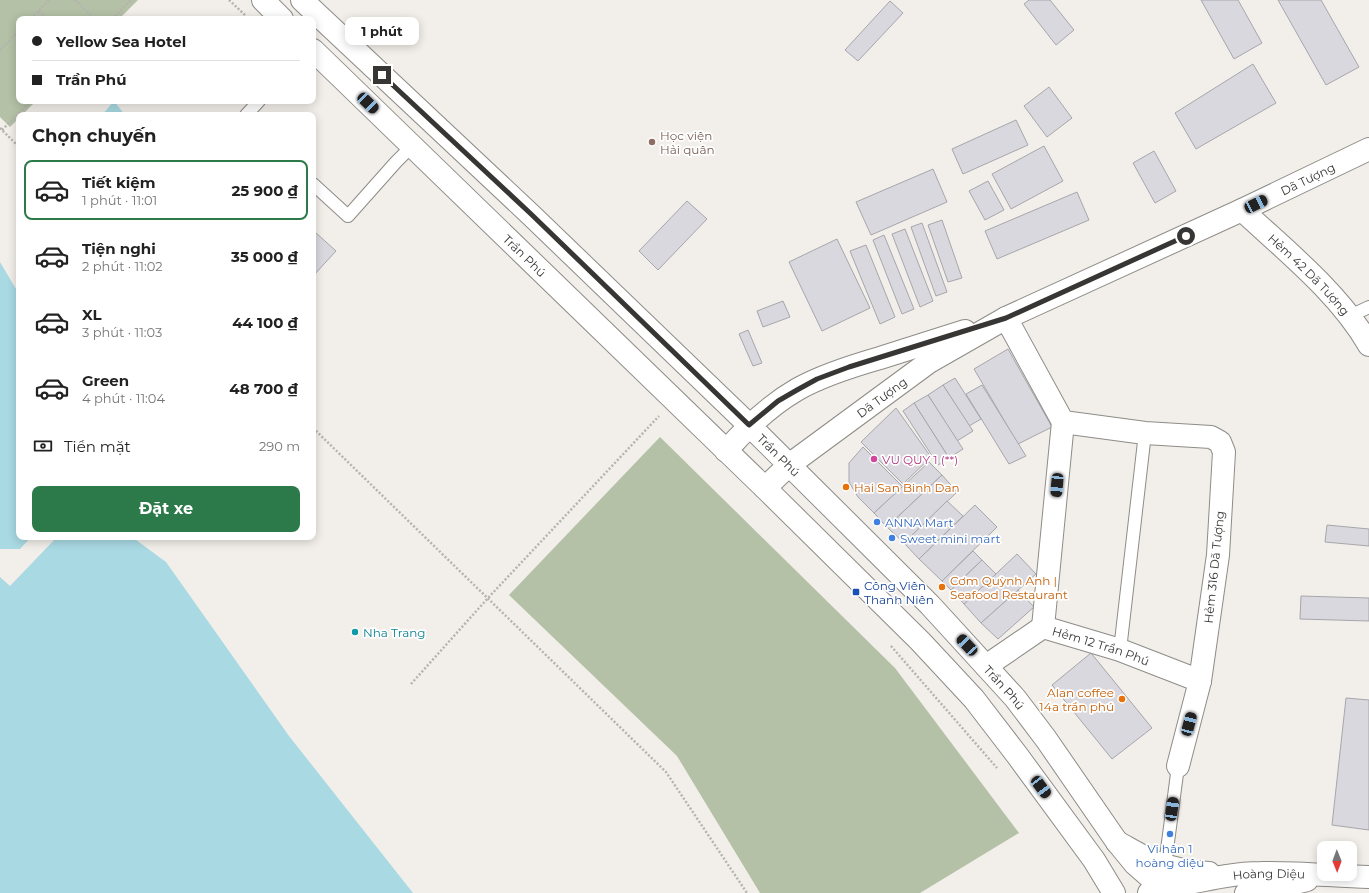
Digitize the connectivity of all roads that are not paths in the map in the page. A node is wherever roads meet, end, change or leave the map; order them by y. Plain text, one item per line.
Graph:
1 (263, 0) edge
2 (302, 0) edge
3 (279, 16) edge
4 (316, 53) edge
5 (255, 104) edge
6 (249, 112) edge
7 (413, 145) junction
8 (1369, 150) edge
9 (481, 168) junction
10 (316, 187) edge
11 (459, 190) junction
12 (1242, 210) junction
13 (1359, 312) edge
14 (1006, 318) junction
15 (1369, 345) edge
16 (1064, 422) junction
17 (749, 425) junction
18 (1145, 433) junction
19 (726, 451) junction
20 (789, 465) junction
21 (766, 488) junction
22 (1043, 627) junction
23 (1120, 650) junction
24 (986, 666) junction
25 (1200, 681) junction
26 (1178, 766) joint
27 (1116, 842) junction
28 (1165, 865) junction
29 (1233, 875) junction
30 (1317, 875) edge
31 (1357, 877) edge
32 (1369, 877) edge
33 (1317, 878) edge
34 (1309, 879) junction
35 (1179, 890) edge
36 (1114, 893) edge
37 (1149, 893) edge
38 (1246, 893) edge
39 (1266, 893) edge

1 - 3 main road
2 - 9 main road, Trần Phú
4 - 7 main road, Trần Phú
5 - 6 lane
7 - 10 lane
7 - 11 main road, Trần Phú
8 - 12 main road, Dã Tượng
9 - 11 main road
9 - 17 main road, Trần Phú
11 - 19 main road, Trần Phú
12 - 13 main road, Hẻm 42 Dã Tượng
12 - 14 main road, Dã Tượng
13 - 15 main road, Hẻm 42 Dã Tượng
14 - 16 main road
14 - 17 main road, Dã Tượng
14 - 20 main road, Dã Tượng
16 - 18 main road, Hẻm 316 Dã Tượng
16 - 22 main road
17 - 19 main road, Dã Tượng
17 - 20 main road, Trần Phú
18 - 23 lane
18 - 25 main road, Hẻm 316 Dã Tượng
19 - 21 main road, Trần Phú
20 - 21 main road, Dã Tượng
20 - 24 main road, Trần Phú
21 - 36 main road, Trần Phú
22 - 23 main road, Hẻm 12 Trần Phú
22 - 24 main road, Hẻm 12 Trần Phú
23 - 25 main road, Hẻm 12 Trần Phú
24 - 27 main road, Trần Phú
25 - 26 main road, Hẻm 316 Dã Tượng
26 - 28 lane
27 - 28 main road
27 - 35 main road, Trần Phú
28 - 29 main road
29 - 30 main road, Hoàng Diệu
29 - 35 main road, Hoàng Diệu
31 - 32 main road, Hoàng Diệu
33 - 34 main road
34 - 38 main road, Hoàng Diệu
34 - 39 main road
35 - 37 main road, Hoàng Diệu

